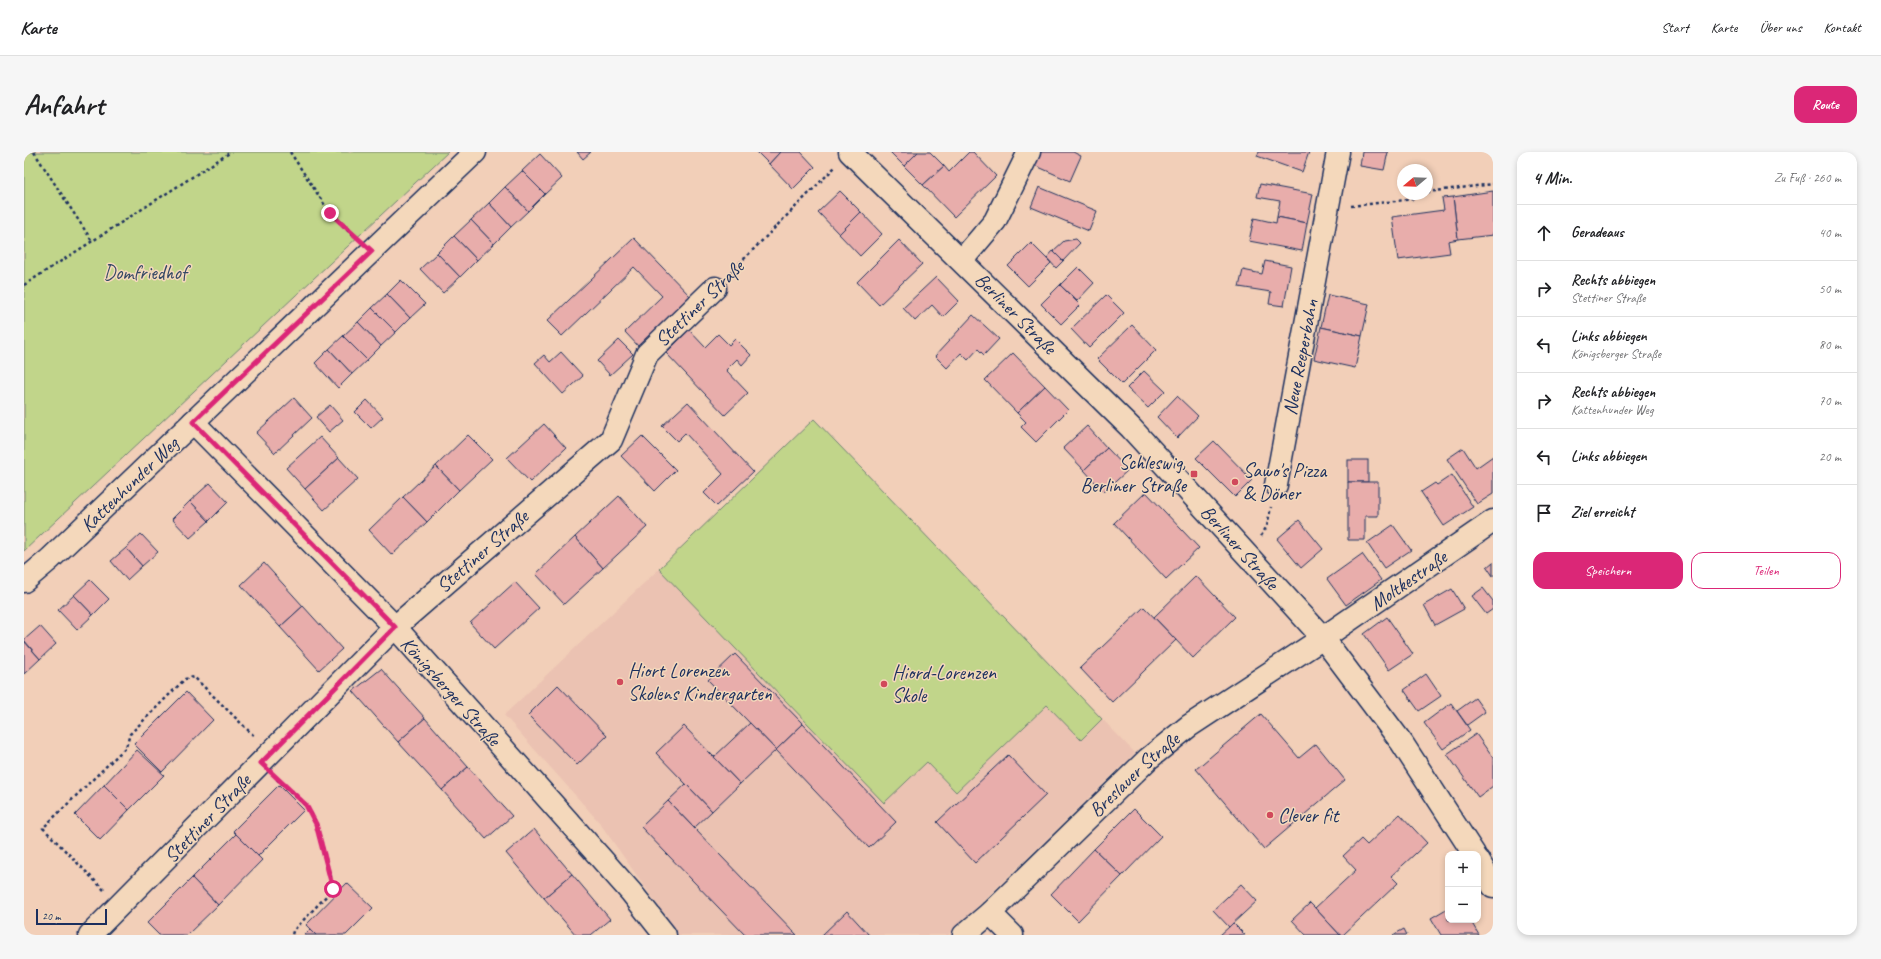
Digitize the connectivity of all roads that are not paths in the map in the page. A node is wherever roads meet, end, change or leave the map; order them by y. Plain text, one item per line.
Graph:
1 (475, 152) edge
2 (1029, 152) edge
3 (1338, 152) edge
4 (845, 157) edge
5 (962, 260) junction
6 (715, 288) road end
7 (193, 422) junction
8 (1276, 485) road end
9 (1493, 521) edge
10 (24, 581) edge
11 (395, 627) junction
12 (1323, 638) junction
13 (1472, 851) edge
14 (1481, 865) edge
15 (1493, 886) edge
16 (990, 913) junction
17 (90, 935) edge
18 (665, 935) edge
19 (964, 935) edge
20 (1012, 935) edge

1 - 7 street, Kattenhunder Weg
2 - 5 street
3 - 8 street, Neue Reeperbahn
4 - 5 street, Berliner Straße
5 - 12 street, Berliner Straße
6 - 11 street, Stettiner Straße
7 - 10 street, Kattenhunder Weg
7 - 11 street, Königsberger Straße
9 - 12 street, Moltkestraße
11 - 17 street, Stettiner Straße
11 - 18 street, Königsberger Straße
12 - 13 street, Berliner Straße
12 - 16 street, Breslauer Straße
14 - 15 street
16 - 19 street, Breslauer Straße
16 - 20 street

